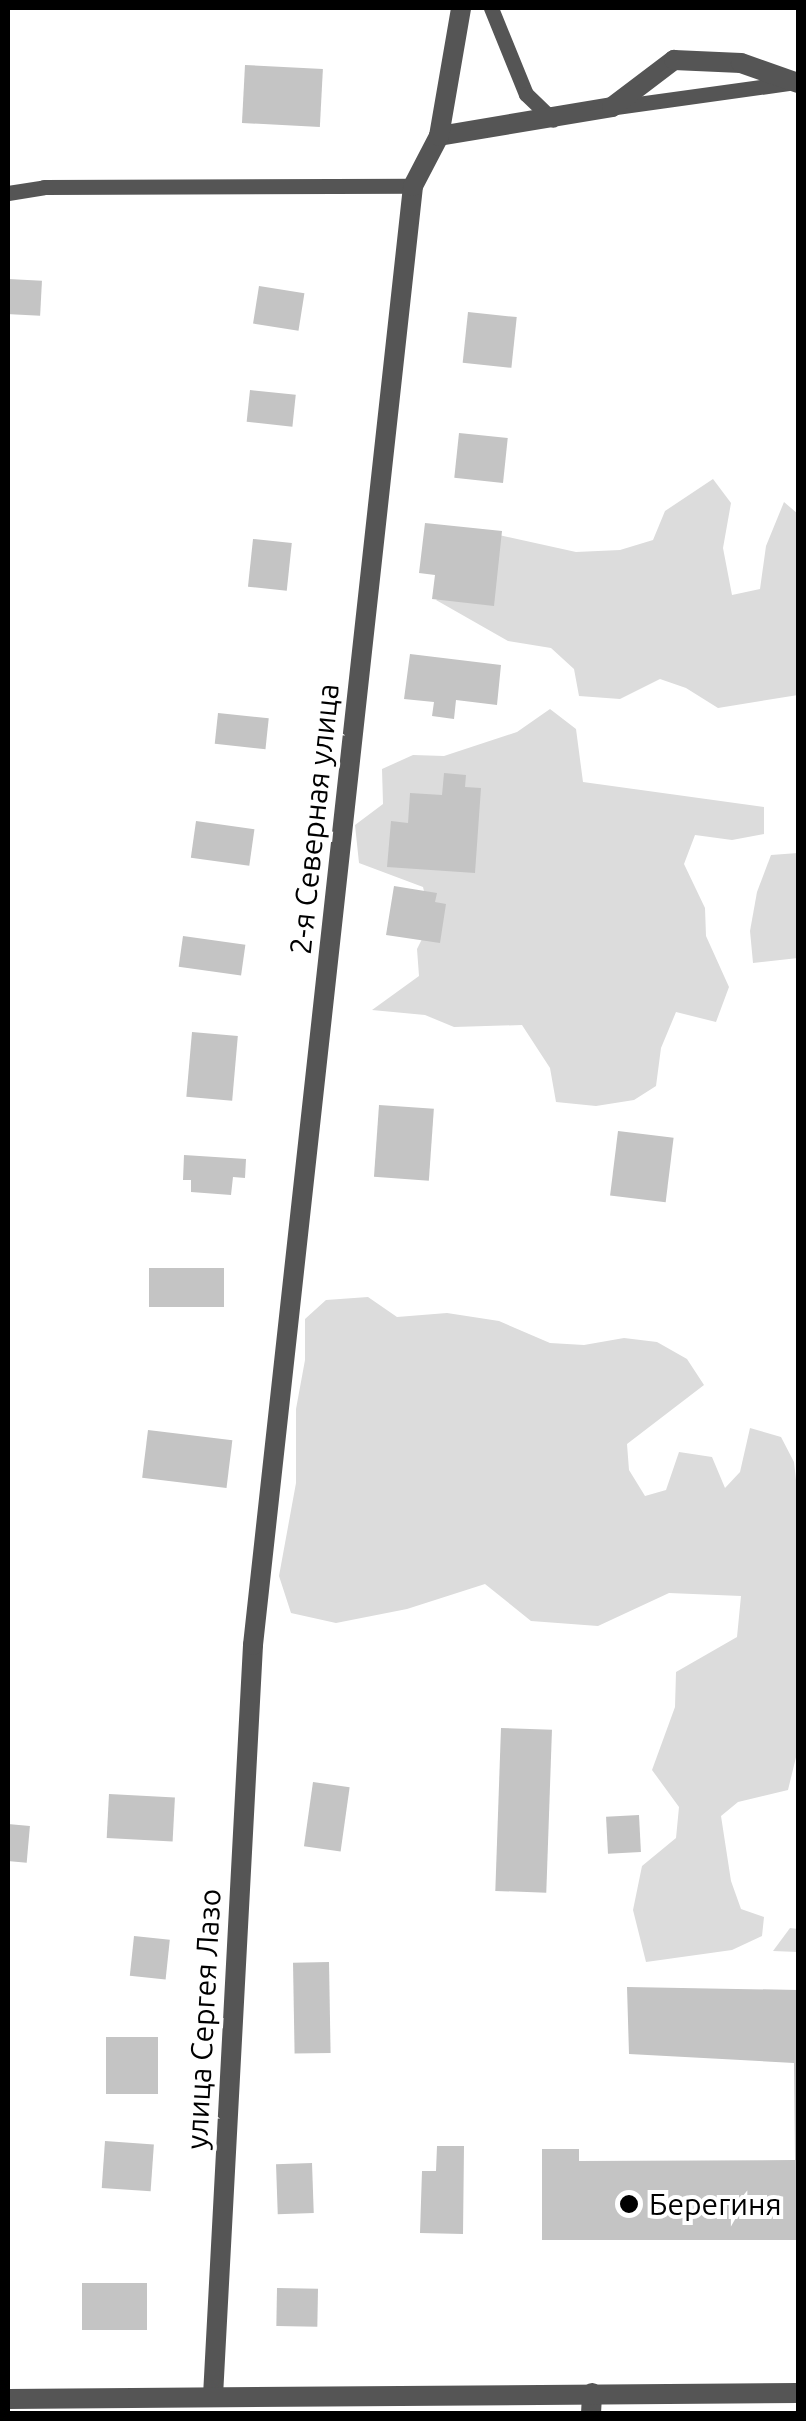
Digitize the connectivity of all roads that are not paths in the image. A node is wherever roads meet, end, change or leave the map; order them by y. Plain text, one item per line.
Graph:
1 (461, 8) edge
2 (490, 8) edge
3 (793, 83) edge
4 (612, 107) junction
5 (553, 120) junction
6 (439, 136) junction
7 (414, 186) junction
8 (8, 193) edge
9 (253, 1644) joint
10 (798, 2393) edge
11 (213, 2396) junction
12 (8, 2398) edge
13 (591, 2403) edge

1 - 6 street, 2-я Северная улица
2 - 5 lane
3 - 4 lane
3 - 4 street
4 - 5 street
5 - 6 street
6 - 7 street, 2-я Северная улица
7 - 8 lane
7 - 9 street, 2-я Северная улица
9 - 11 street, улица Сергея Лазо
10 - 13 street
11 - 12 street
11 - 13 street

